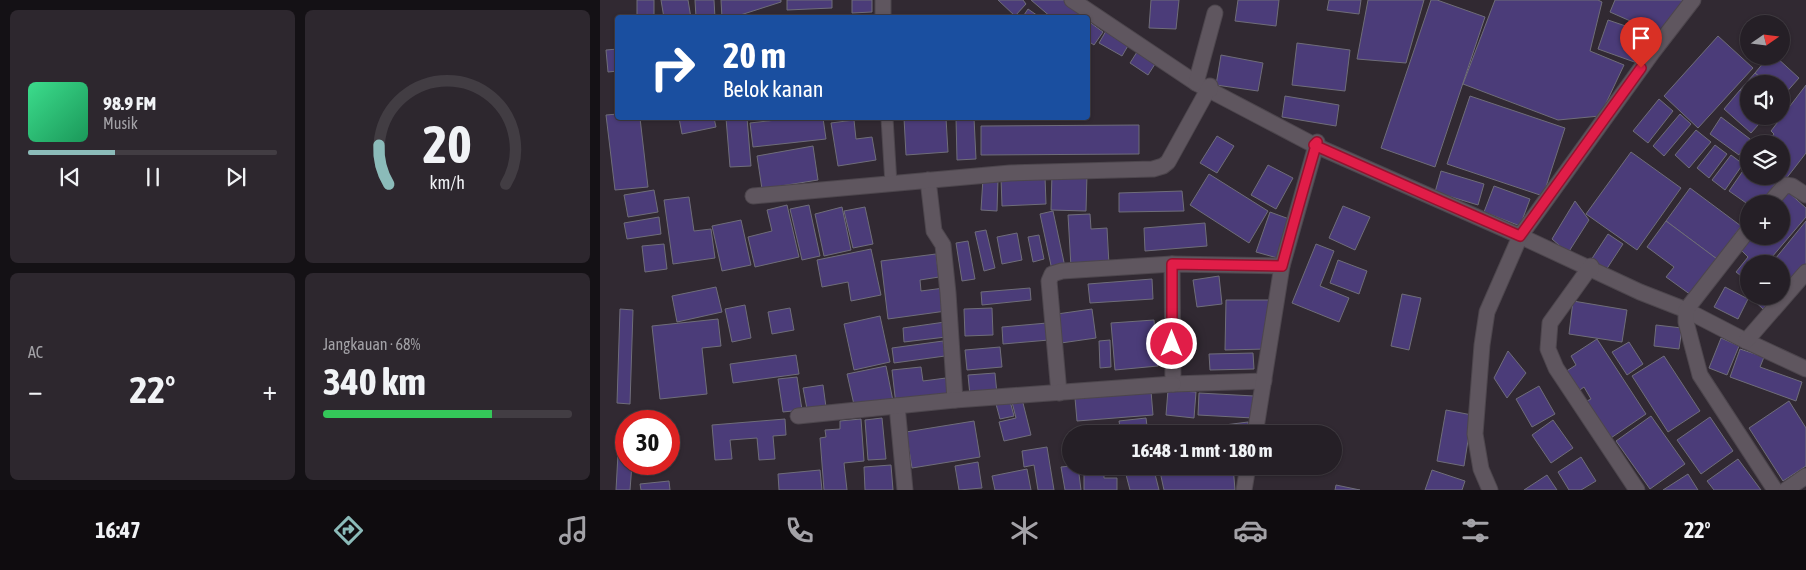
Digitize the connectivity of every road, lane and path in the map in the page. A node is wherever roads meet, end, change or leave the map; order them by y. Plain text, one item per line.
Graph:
1 (883, 0) edge
2 (1072, 0) edge
3 (1693, 0) edge
4 (1215, 13) dead end
5 (883, 15) edge
6 (1196, 83) junction
7 (1210, 90) junction
8 (887, 120) edge
9 (1314, 145) junction
10 (928, 180) junction
11 (891, 184) junction
12 (1777, 195) edge
13 (1806, 195) edge
14 (753, 196) dead end
15 (1520, 236) junction
16 (1740, 241) edge
17 (1172, 264) junction
18 (1282, 266) junction
19 (1591, 270) junction
20 (1806, 272) edge
21 (1686, 310) junction
22 (1746, 341) junction
23 (1806, 369) edge
24 (1264, 381) junction
25 (1173, 384) junction
26 (1059, 392) junction
27 (955, 400) junction
28 (897, 406) junction
29 (798, 416) dead end
30 (1257, 425) edge
31 (1246, 475) edge
32 (1806, 476) edge
33 (1489, 489) edge
34 (905, 490) edge
35 (1244, 490) edge
36 (1636, 490) edge
37 (1775, 490) edge
38 (1786, 490) edge

1 - 5 street
2 - 6 street
3 - 15 street
4 - 6 street
6 - 7 street
7 - 9 street
7 - 10 street
8 - 11 lane
9 - 15 street
9 - 18 street
10 - 11 street
10 - 27 street
11 - 14 street
12 - 13 street
15 - 19 street
15 - 33 street
16 - 21 street
17 - 18 street
17 - 25 street
17 - 26 street
18 - 24 street
19 - 21 street
19 - 36 street
20 - 22 street
21 - 22 street
21 - 37 street
22 - 23 street
24 - 25 street
24 - 30 street
25 - 26 street
26 - 27 street
27 - 28 street
28 - 29 street
28 - 34 street
31 - 35 street
32 - 38 street

